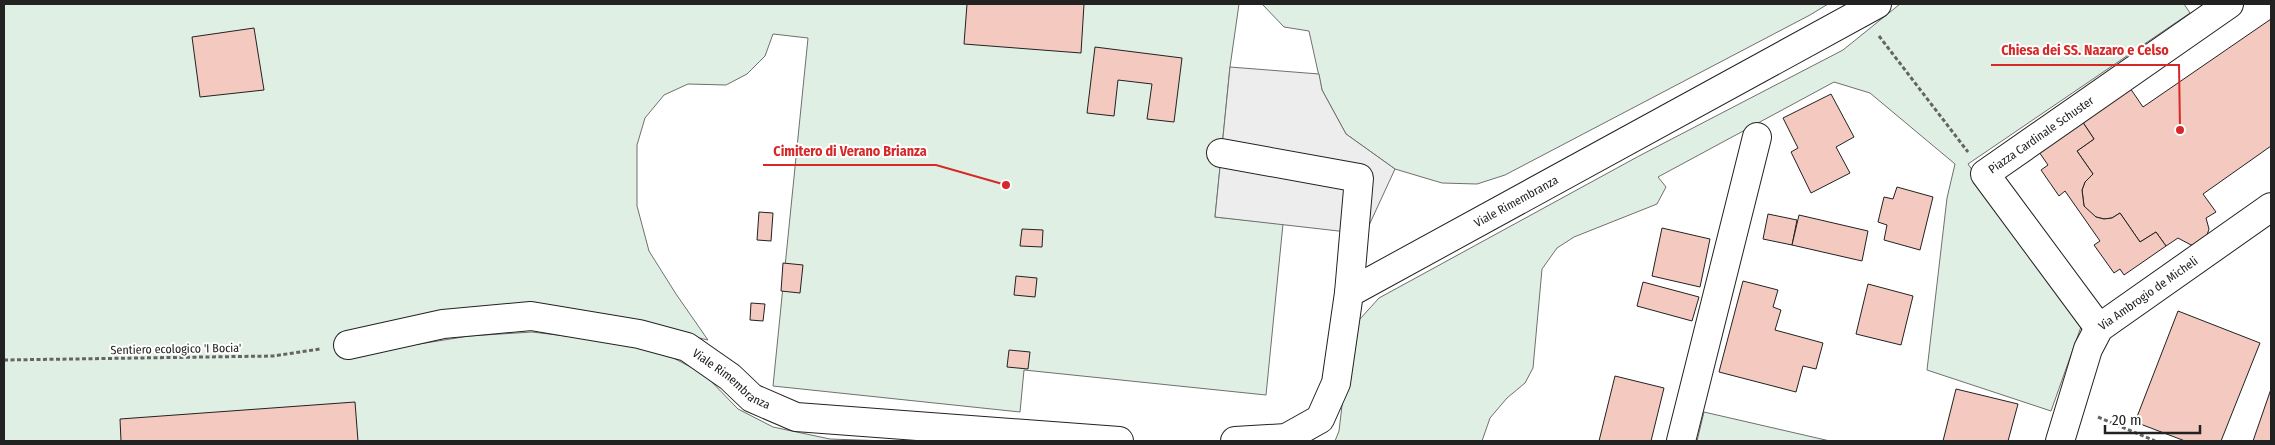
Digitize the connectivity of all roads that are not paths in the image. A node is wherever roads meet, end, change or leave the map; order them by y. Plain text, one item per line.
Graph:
1 (2229, 4) edge
2 (1870, 8) edge
3 (1757, 137) dead end
4 (1221, 153) dead end
5 (2271, 207) edge
6 (1349, 293) junction
7 (2099, 328) junction
8 (348, 345) road end
9 (1119, 441) edge
10 (1235, 441) edge
11 (1682, 441) edge
12 (2060, 441) edge

1 - 7 street, Piazza Cardinale Schuster
2 - 6 street, Viale Rimembranza
3 - 11 street
4 - 6 street
5 - 7 street, Via Ambrogio de Micheli
6 - 10 street
7 - 12 street, Via Ambrogio de Micheli
8 - 9 street, Viale Rimembranza

